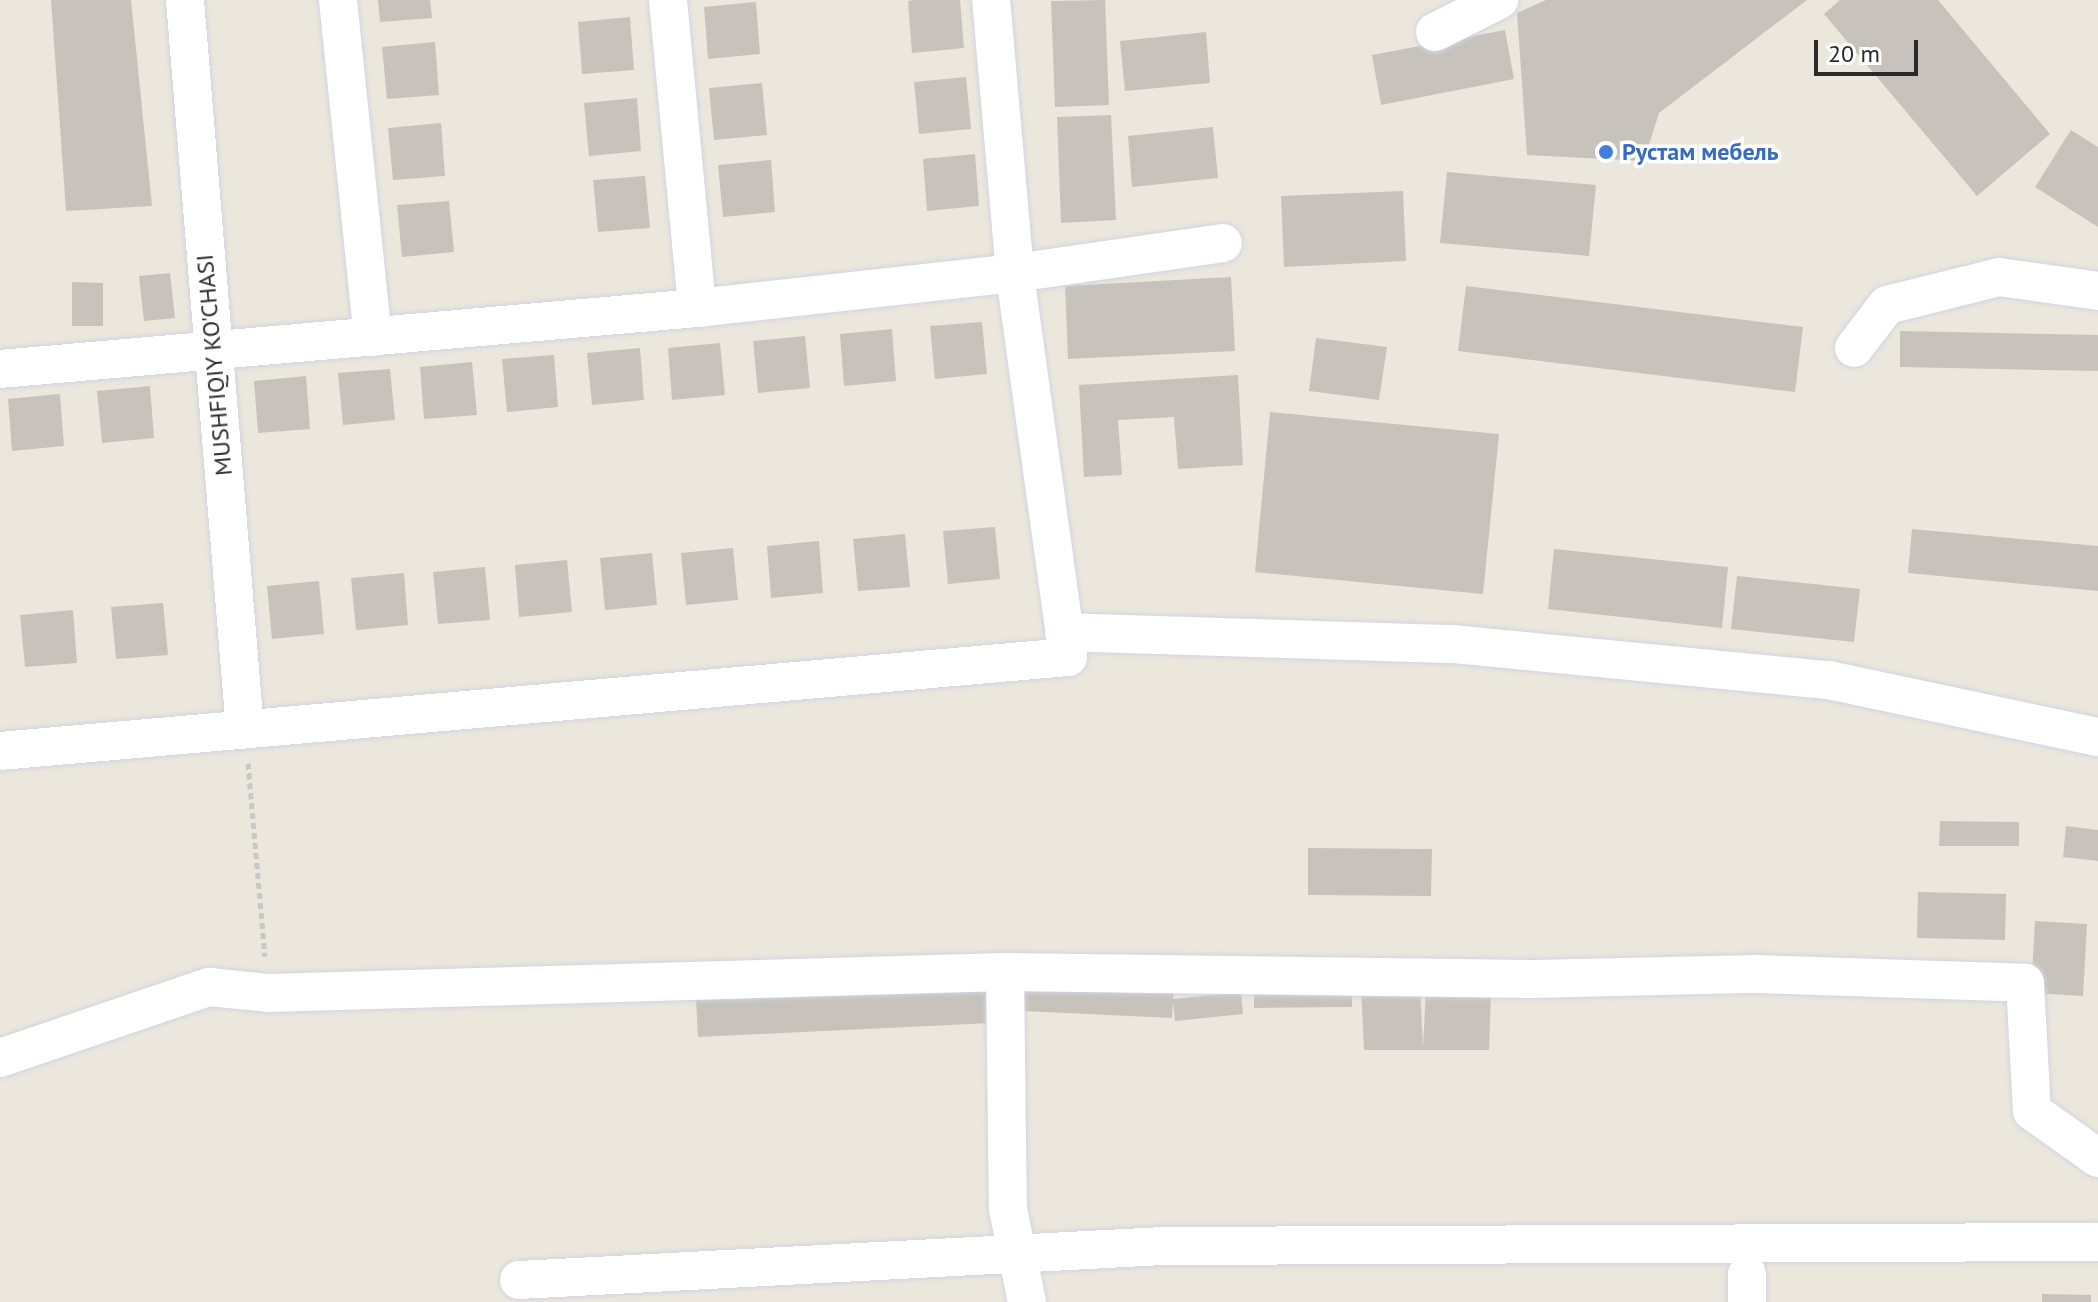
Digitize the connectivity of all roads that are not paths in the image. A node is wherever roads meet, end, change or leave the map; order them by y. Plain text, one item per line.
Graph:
1 (185, 0) edge
2 (338, 0) edge
3 (668, 0) edge
4 (991, 0) edge
5 (1499, 0) edge
6 (1435, 32) dead end
7 (1223, 243) dead end
8 (1015, 273) junction
9 (2098, 291) edge
10 (697, 308) junction
11 (373, 337) junction
12 (1854, 348) dead end
13 (211, 351) junction
14 (0, 369) edge
15 (1064, 632) junction
16 (245, 730) junction
17 (2098, 737) edge
18 (0, 751) edge
19 (1005, 972) junction
20 (0, 1058) edge
21 (2098, 1158) edge
22 (2098, 1242) edge
23 (1021, 1254) junction
24 (519, 1280) dead end
25 (1027, 1302) edge

1 - 13 street, MUSHFIQIY KO'CHASI
2 - 11 street
3 - 10 street
4 - 8 street
5 - 6 street
7 - 8 street
8 - 10 street
8 - 15 street
9 - 12 street
10 - 11 street
11 - 13 street
13 - 14 street
13 - 16 street, MUSHFIQIY KO'CHASI
15 - 16 street
15 - 17 street
16 - 18 street
19 - 20 street
19 - 21 street
19 - 23 street
22 - 23 street
23 - 24 street
23 - 25 street

